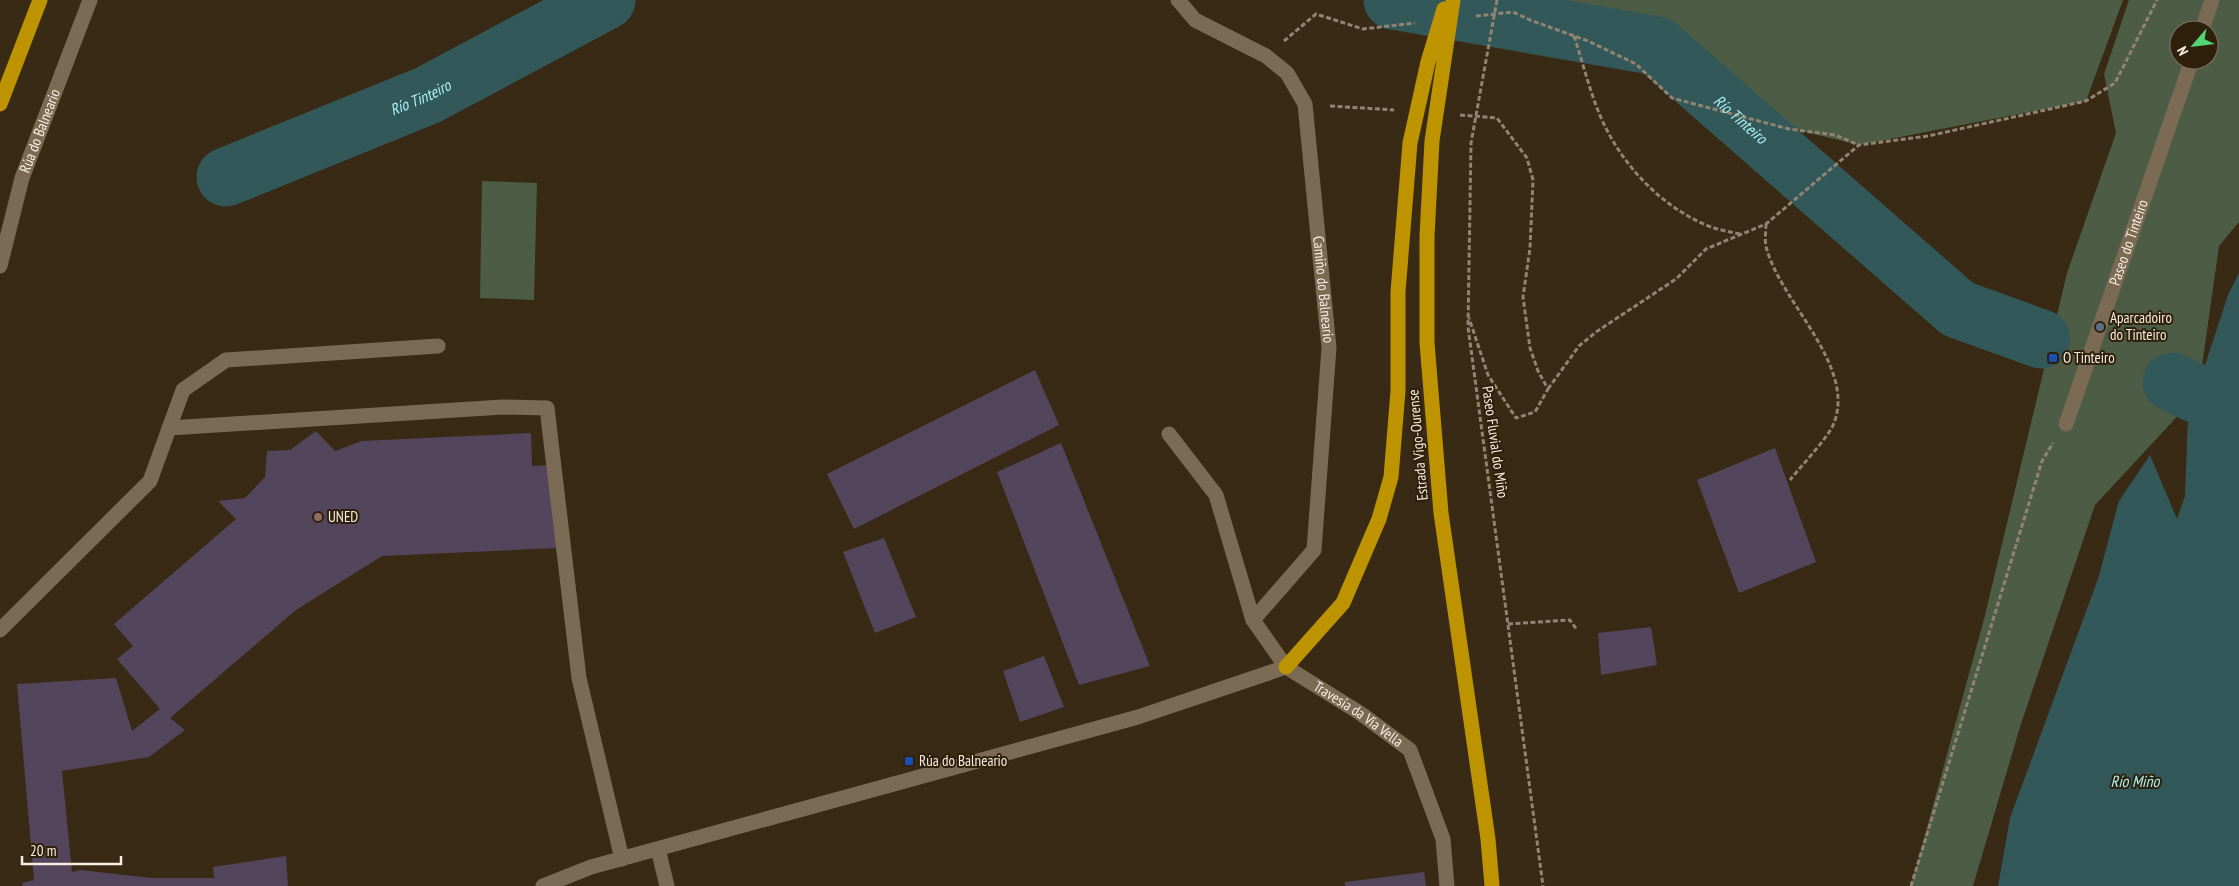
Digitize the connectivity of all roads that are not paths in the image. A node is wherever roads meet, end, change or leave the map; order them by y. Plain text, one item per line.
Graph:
1 (40, 0) edge
2 (90, 0) edge
3 (1178, 0) edge
4 (1446, 0) edge
5 (1453, 0) edge
6 (2212, 0) edge
7 (2205, 20) edge
8 (2189, 70) edge
9 (0, 104) edge
10 (0, 266) edge
11 (438, 346) dead end
12 (2066, 424) road end
13 (169, 428) junction
14 (1169, 434) dead end
15 (1253, 620) junction
16 (0, 630) edge
17 (1286, 667) junction
18 (658, 850) junction
19 (622, 859) junction
20 (543, 886) edge
21 (667, 886) edge
22 (1447, 886) edge
23 (1492, 886) edge

1 - 9 highway
2 - 10 street, Rúa do Balneario
3 - 15 street, Camiño do Balneario
4 - 17 highway
5 - 23 highway, Estrada Vigo-Ourense
6 - 7 street
8 - 12 street, Paseo do Tinteiro
11 - 13 street
13 - 16 street
13 - 19 street
14 - 15 street
15 - 17 street
17 - 18 street
17 - 22 street, Travesía da Vía Vella
18 - 19 street
18 - 21 street
19 - 20 street

